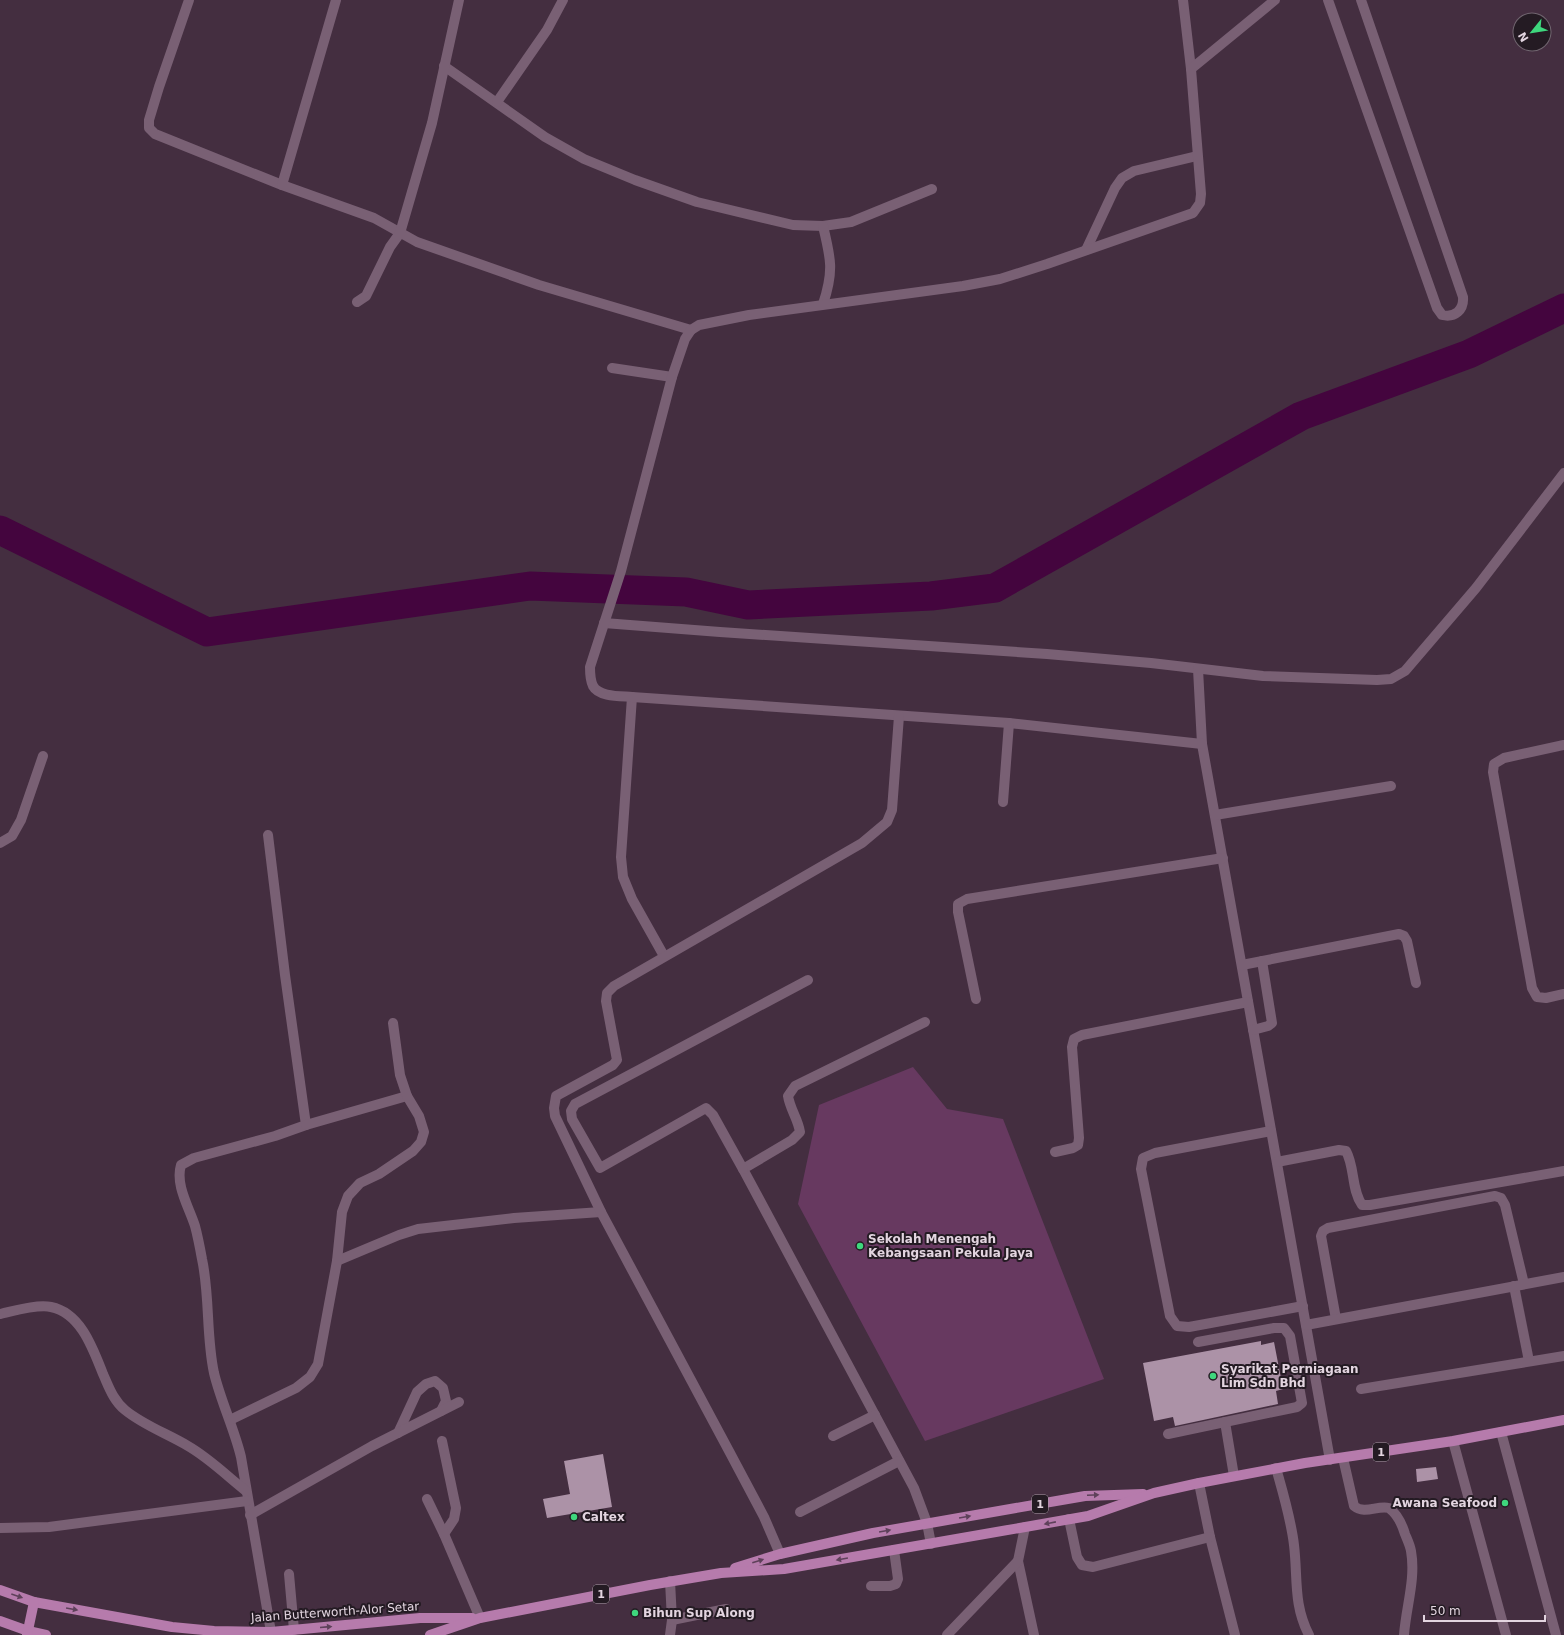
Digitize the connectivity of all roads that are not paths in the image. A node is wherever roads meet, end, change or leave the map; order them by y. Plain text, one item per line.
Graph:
1 (189, 0) edge
2 (336, 0) edge
3 (459, 0) edge
4 (563, 0) edge
5 (1183, 0) edge
6 (1275, 0) edge
7 (1328, 0) edge
8 (1361, 0) edge
9 (444, 66) junction
10 (1191, 69) junction
11 (497, 102) junction
12 (1197, 156) junction
13 (282, 184) junction
14 (932, 189) dead end
15 (823, 226) junction
16 (400, 233) junction
17 (1086, 250) junction
18 (357, 302) dead end
19 (823, 304) junction
20 (691, 330) junction
21 (612, 368) dead end
22 (672, 377) junction
23 (1564, 473) edge
24 (604, 623) junction
25 (1198, 669) junction
26 (632, 697) junction
27 (899, 716) junction
28 (1009, 723) junction
29 (1202, 744) junction
30 (1564, 745) edge
31 (43, 756) dead end
32 (1391, 786) dead end
33 (1003, 802) dead end
34 (1215, 815) junction
35 (268, 834) dead end
36 (0, 843) edge
37 (1222, 858) junction
38 (664, 956) junction
39 (1262, 961) junction
40 (1242, 965) junction
41 (808, 980) dead end
42 (1416, 983) dead end
43 (1564, 994) edge
44 (976, 999) dead end
45 (1248, 1002) junction
46 (925, 1022) dead end
47 (393, 1023) dead end
48 (1253, 1030) junction
49 (407, 1096) junction
50 (306, 1125) junction
51 (1271, 1131) junction
52 (1055, 1152) dead end
53 (1277, 1162) junction
54 (743, 1169) junction
55 (1564, 1171) edge
56 (601, 1212) junction
57 (337, 1261) junction
58 (1564, 1277) edge
59 (1519, 1285) junction
60 (1303, 1306) junction
61 (0, 1314) edge
62 (1336, 1319) junction
63 (1306, 1325) junction
64 (1198, 1342) dead end
65 (1564, 1356) edge
66 (1530, 1361) junction
67 (1362, 1389) dead end
68 (459, 1402) dead end
69 (441, 1411) junction
70 (875, 1415) junction
71 (230, 1420) junction
72 (1564, 1420) edge
73 (1225, 1422) junction
74 (1502, 1432) junction
75 (398, 1433) junction
76 (1168, 1434) dead end
77 (833, 1436) dead end
78 (442, 1441) dead end
79 (1453, 1441) junction
80 (1343, 1458) junction
81 (1330, 1460) junction
82 (899, 1461) junction
83 (1276, 1468) junction
84 (1234, 1476) junction
85 (1199, 1483) junction
86 (1154, 1493) junction
87 (246, 1496) junction
88 (427, 1499) dead end
89 (800, 1512) dead end
90 (250, 1515) junction
91 (1069, 1519) junction
92 (927, 1523) junction
93 (1025, 1527) junction
94 (0, 1528) edge
95 (444, 1534) junction
96 (1210, 1538) junction
97 (931, 1544) junction
98 (894, 1550) junction
99 (780, 1554) junction
100 (1018, 1561) junction
101 (721, 1573) junction
102 (288, 1574) dead end
103 (670, 1581) junction
104 (871, 1586) dead end
105 (0, 1590) edge
106 (34, 1602) junction
107 (726, 1609) dead end
108 (480, 1618) junction
109 (672, 1620) junction
110 (0, 1621) edge
111 (294, 1630) junction
112 (271, 1632) junction
113 (27, 1633) edge
114 (46, 1635) edge
115 (430, 1635) edge
116 (670, 1635) edge
117 (947, 1635) edge
118 (1034, 1635) edge
119 (1235, 1635) edge
120 (1309, 1635) edge
121 (1404, 1635) edge
122 (1506, 1635) edge
123 (1556, 1635) edge

1 - 13 street
2 - 13 street
3 - 9 street
4 - 11 street
5 - 10 street
6 - 10 street
7 - 8 street
9 - 11 street
9 - 16 street
10 - 12 street
11 - 15 street
12 - 17 street
12 - 17 street
13 - 16 street
14 - 15 street
15 - 19 street
16 - 18 street
16 - 20 street
17 - 19 street
19 - 20 street
20 - 22 street
21 - 22 street
22 - 24 street
23 - 25 street
24 - 25 street
24 - 26 street
25 - 29 street
26 - 27 street
26 - 38 street
27 - 28 street
27 - 38 street
28 - 29 street
28 - 33 street
29 - 34 street
30 - 43 street
31 - 36 street
32 - 34 street
34 - 37 street
35 - 50 street
37 - 40 street
37 - 44 street
38 - 56 street
39 - 40 street
39 - 42 street
39 - 48 street
40 - 45 street
41 - 54 street
45 - 48 street
45 - 52 street
46 - 54 street
47 - 49 street
48 - 51 street
49 - 50 street
49 - 57 street
50 - 71 street
51 - 53 street
51 - 60 street
53 - 55 street
53 - 60 street
54 - 70 street
56 - 57 street
56 - 99 street
57 - 71 street
58 - 59 street
59 - 62 street
59 - 62 street
59 - 66 street
60 - 63 street
61 - 87 street
62 - 63 street
63 - 81 street
64 - 73 street
65 - 66 street
66 - 67 street
68 - 69 street
69 - 75 street
69 - 75 street
70 - 77 street
70 - 82 street
71 - 87 street
72 - 74 main road, 1
73 - 76 street
73 - 84 street
74 - 79 main road, 1
74 - 123 street
75 - 90 street
78 - 95 street
79 - 80 main road, 1
79 - 122 street
80 - 81 main road, 1
80 - 121 street
81 - 83 main road, 1
82 - 89 street
82 - 92 street
83 - 84 main road, 1
83 - 120 street
84 - 85 main road, 1
85 - 86 main road, 1
85 - 96 street
86 - 91 main road, 1
92 -> 86 main road, 1
87 - 90 street
87 - 94 street
88 - 95 street
90 - 112 street
91 -> 93 main road, 1
91 - 96 street
92 - 97 street
99 -> 92 main road, 1
93 - 97 main road, 1
93 - 100 street
95 - 108 street
96 - 119 street
97 - 98 main road, 1
98 -> 101 main road, 1
98 - 104 street
101 -> 99 main road, 1
100 - 117 street
100 - 118 street
101 - 103 main road, 1
102 - 111 street
103 - 108 main road, 1
103 - 109 street
105 -> 106 main road, Jalan Butterworth-Alor Setar / 1
106 -> 112 main road, Jalan Butterworth-Alor Setar / 1
106 - 113 main road
107 - 109 street
111 -> 108 main road, Jalan Butterworth-Alor Setar / 1
108 - 115 main road, 1
109 - 116 street
110 - 113 main road
111 - 112 main road, Jalan Butterworth-Alor Setar / 1
113 - 114 main road

